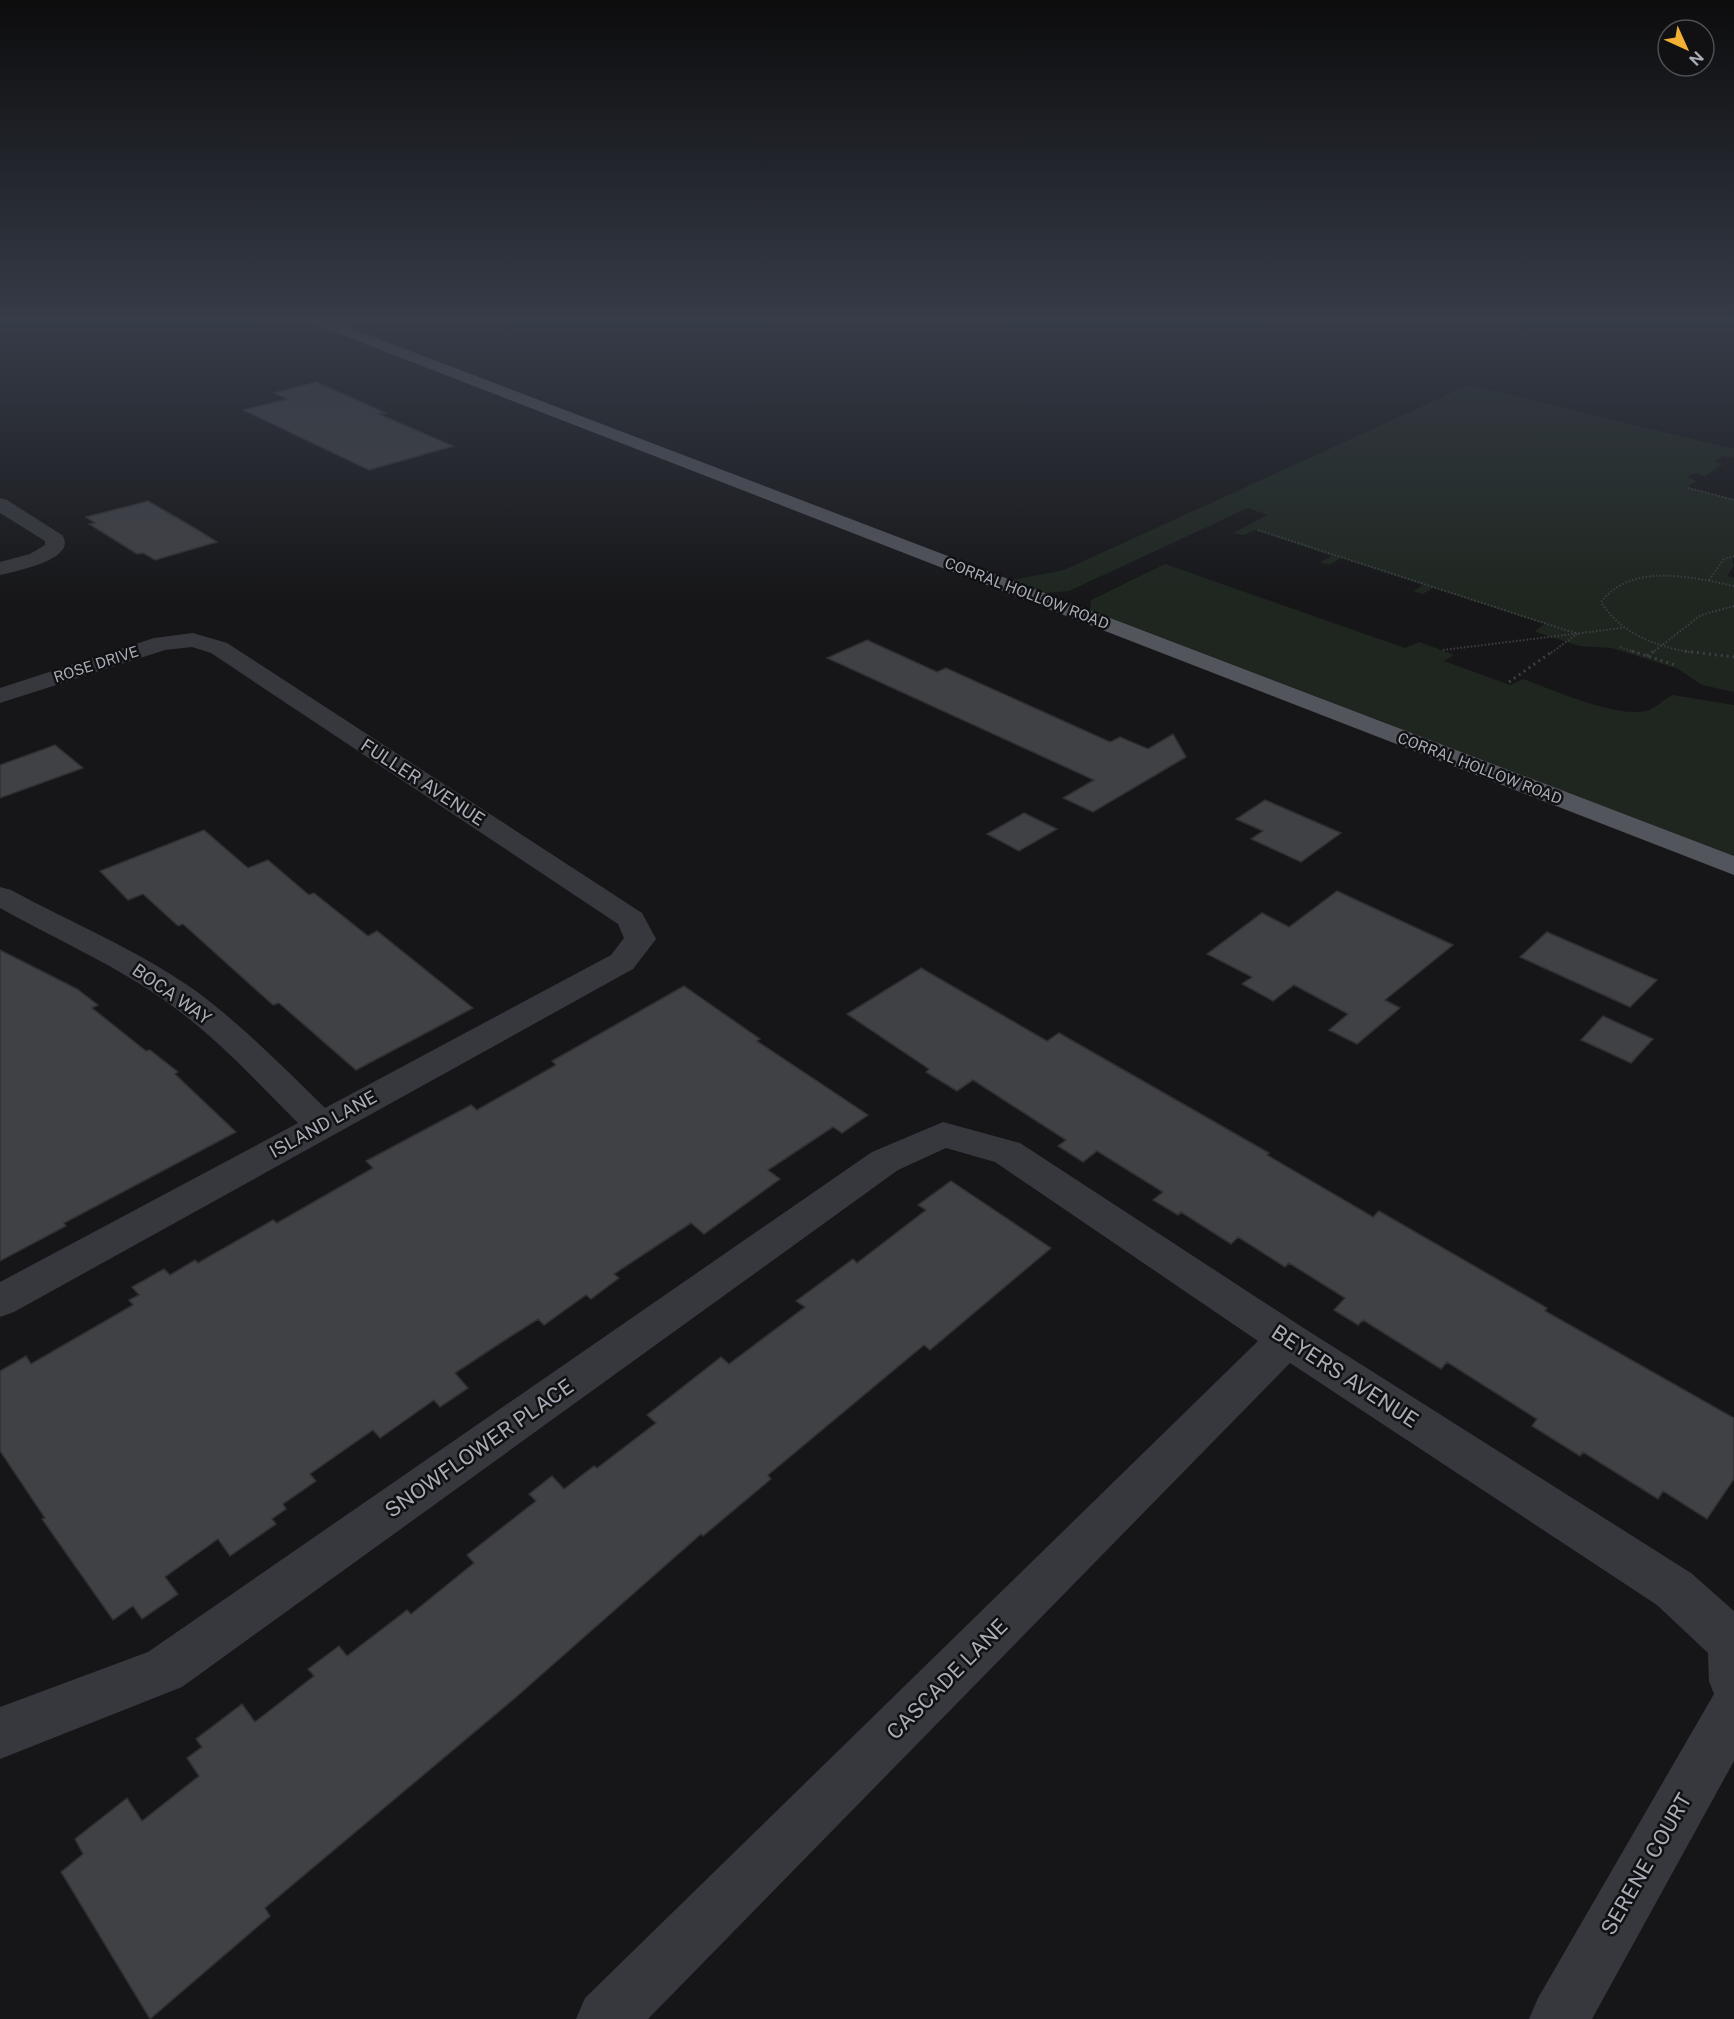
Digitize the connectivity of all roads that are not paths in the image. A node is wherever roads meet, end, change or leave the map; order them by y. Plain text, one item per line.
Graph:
1 (564, 415) edge
2 (0, 504) edge
3 (0, 569) edge
4 (193, 639) joint
5 (0, 696) edge
6 (1734, 866) edge
7 (0, 896) edge
8 (640, 939) joint
9 (321, 1125) junction
10 (943, 1135) joint
11 (0, 1301) edge
12 (1287, 1339) junction
13 (1733, 1662) edge
14 (1734, 1710) edge
15 (0, 1733) edge
16 (606, 2019) edge
17 (1559, 2019) edge

1 - 6 main road, CORRAL HOLLOW ROAD
2 - 3 street
4 - 5 street, ROSE DRIVE
4 - 8 street, FULLER AVENUE
7 - 9 street, BOCA WAY
8 - 9 street, ISLAND LANE
9 - 11 street, ISLAND LANE
10 - 12 street, BEYERS AVENUE
10 - 15 street, SNOWFLOWER PLACE
12 - 13 street, BEYERS AVENUE
12 - 16 street, CASCADE LANE
14 - 17 street, SERENE COURT

